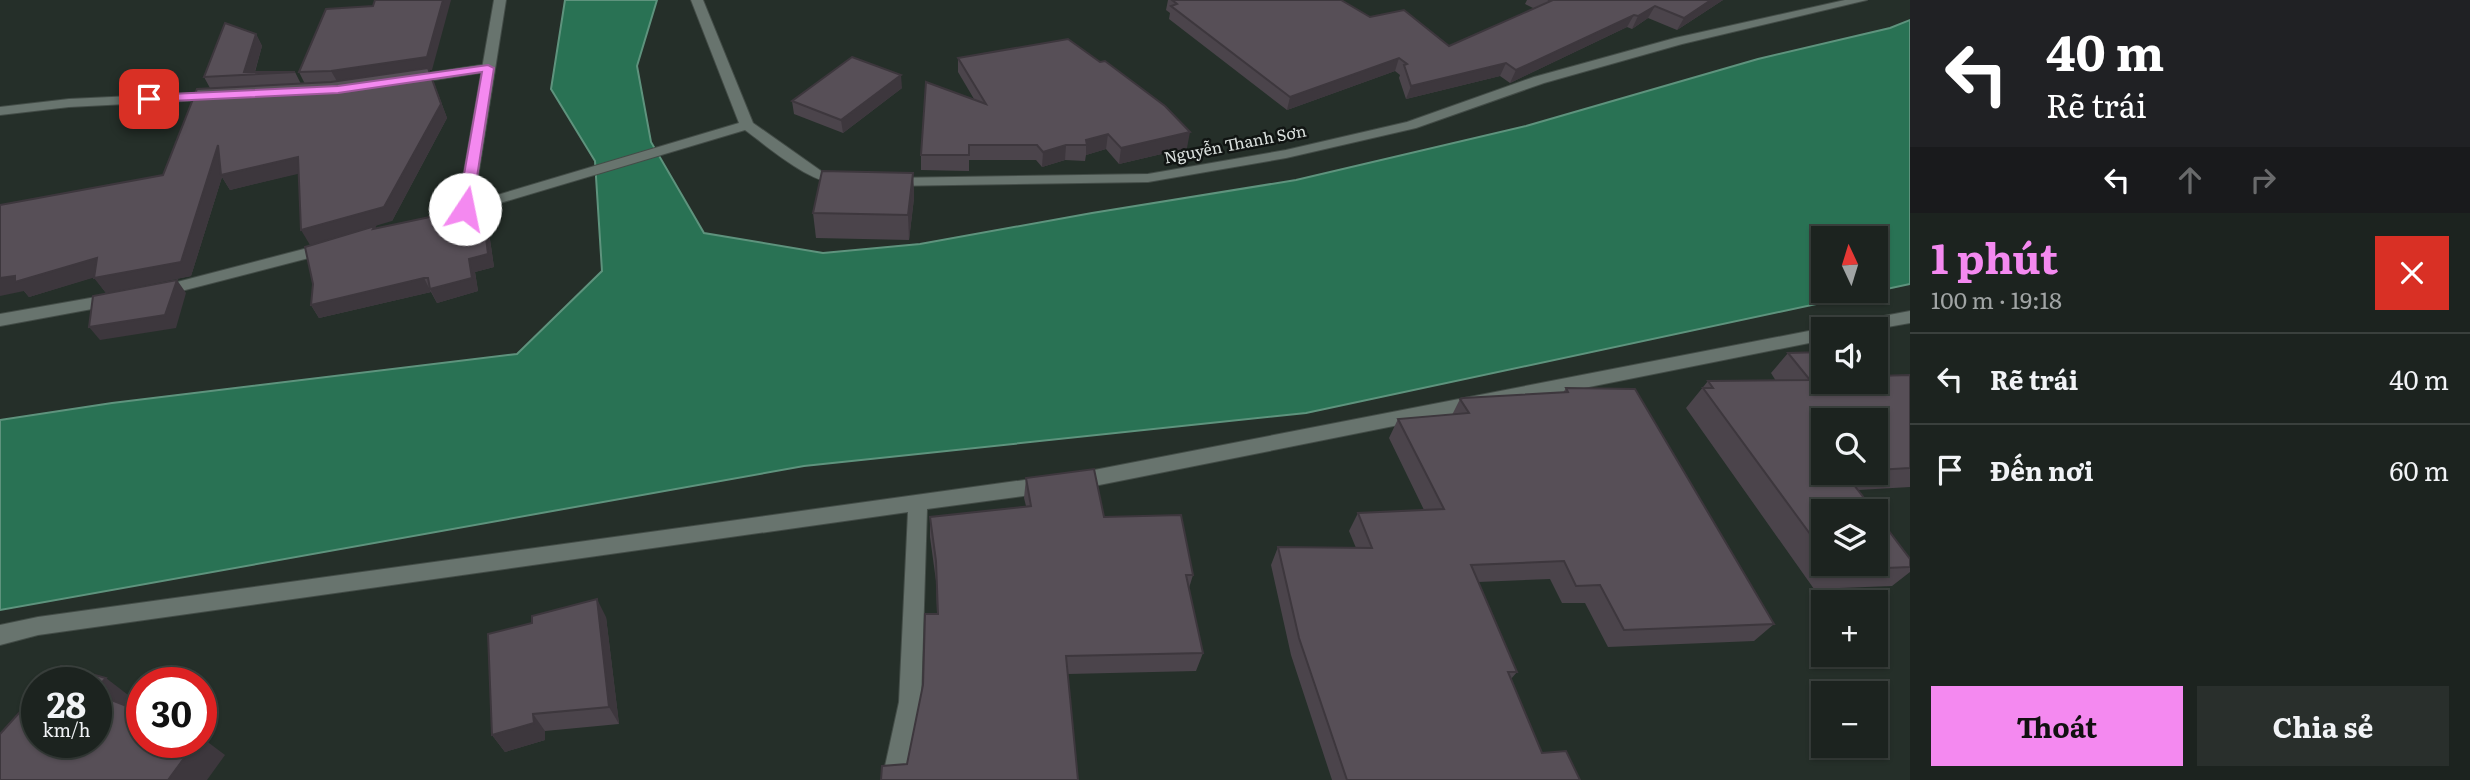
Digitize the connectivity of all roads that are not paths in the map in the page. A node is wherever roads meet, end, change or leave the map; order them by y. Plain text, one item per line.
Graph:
1 (500, 0) edge
2 (696, 0) edge
3 (1861, 0) edge
4 (488, 68) junction
5 (393, 82) edge
6 (230, 95) edge
7 (0, 111) edge
8 (747, 125) junction
9 (465, 209) junction
10 (414, 223) edge
11 (338, 245) edge
12 (1910, 317) edge
13 (0, 320) edge
14 (1888, 321) edge
15 (1811, 337) edge
16 (918, 503) junction
17 (0, 635) edge
18 (894, 780) edge

1 - 4 street
2 - 8 street
3 - 8 street, Nguyễn Thanh Sơn
4 - 5 street
4 - 9 street
6 - 7 street
8 - 9 street
9 - 10 street
11 - 13 street
12 - 14 street
15 - 16 street
16 - 17 street
16 - 18 street

